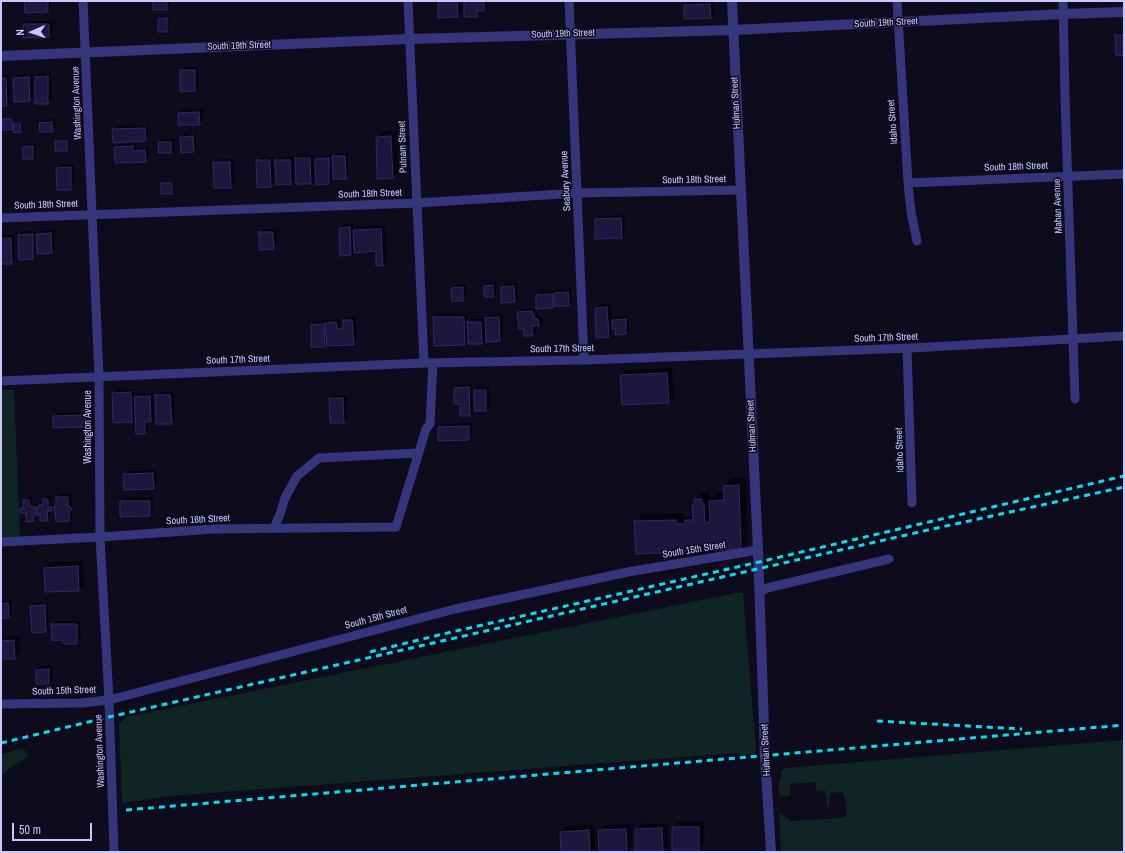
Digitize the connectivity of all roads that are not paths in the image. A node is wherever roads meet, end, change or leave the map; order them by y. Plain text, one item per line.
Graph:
1 (83, 1) edge
2 (408, 1) edge
3 (569, 1) edge
4 (732, 1) edge
5 (897, 1) edge
6 (1063, 1) edge
7 (1124, 12) edge
8 (1063, 14) junction
9 (898, 22) junction
10 (733, 30) junction
11 (570, 34) junction
12 (410, 39) junction
13 (86, 53) junction
14 (1, 56) edge
15 (1124, 174) edge
16 (1068, 176) junction
17 (908, 183) junction
18 (740, 190) junction
19 (578, 192) junction
20 (416, 203) junction
21 (92, 215) junction
22 (1, 218) edge
23 (916, 241) dead end
24 (1124, 336) edge
25 (1073, 338) junction
26 (907, 348) junction
27 (749, 354) junction
28 (584, 360) junction
29 (429, 363) junction
30 (99, 377) junction
31 (1, 381) edge
32 (1075, 399) dead end
33 (418, 453) junction
34 (912, 503) dead end
35 (396, 527) joint
36 (274, 528) junction
37 (100, 537) junction
38 (1, 542) edge
39 (758, 550) junction
40 (889, 559) dead end
41 (760, 592) junction
42 (109, 700) junction
43 (1, 704) edge
44 (114, 852) edge
45 (771, 852) edge

1 - 13 street, Washington Avenue
2 - 12 street, Putnam Street
3 - 11 street, Seabury Avenue
4 - 10 street, Hulman Street
5 - 9 street, Idaho Street
6 - 8 street, Mahan Avenue
7 - 8 street, South 19th Street
8 - 9 street, South 19th Street
8 - 16 street, Mahan Avenue
9 - 10 street, South 19th Street
9 - 17 street, Idaho Street
10 - 11 street, South 19th Street
10 - 18 street, Hulman Street
11 - 12 street, South 19th Street
11 - 19 street, Seabury Avenue
12 - 13 street, South 19th Street
12 - 20 street, Putnam Street
13 - 14 street, South 19th Street
13 - 21 street, Washington Avenue
15 - 16 street, South 18th Street
16 - 17 street, South 18th Street
16 - 25 street, Mahan Avenue
17 - 23 street, Idaho Street
18 - 19 street, South 18th Street
18 - 27 street, Hulman Street
19 - 20 street, South 18th Street
19 - 28 street, Seabury Avenue
20 - 21 street, South 18th Street
20 - 29 street, Putnam Street
21 - 22 street, South 18th Street
21 - 30 street, Washington Avenue
24 - 25 street, South 17th Street
25 - 26 street, South 17th Street
25 - 32 street, Mahan Avenue
26 - 27 street, South 17th Street
26 - 34 street, Idaho Street
27 - 28 street, South 17th Street
27 - 39 street, Hulman Street
28 - 29 street, South 17th Street
29 - 30 street, South 17th Street
29 - 33 street, Putnam Street
30 - 31 street, South 17th Street
30 - 37 street, Washington Avenue
33 - 35 street, Putnam Street
33 - 36 street
35 - 36 street, South 16th Street
36 - 37 street, South 16th Street
37 - 38 street, South 16th Street
37 - 42 street, Washington Avenue
39 - 41 street, Hulman Street
39 - 42 street, South 15th Street
40 - 41 street
41 - 45 street, Hulman Street
42 - 43 street, South 15th Street
42 - 44 street, Washington Avenue

